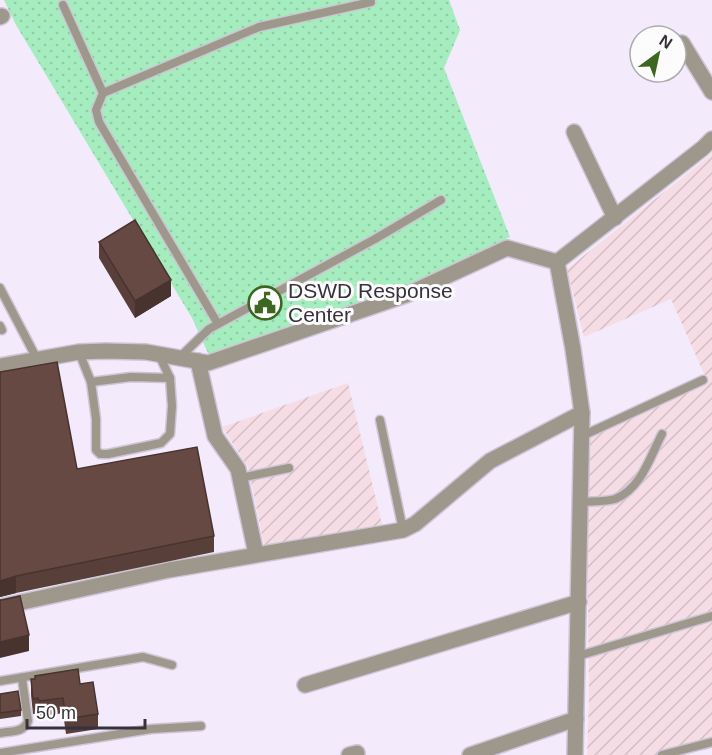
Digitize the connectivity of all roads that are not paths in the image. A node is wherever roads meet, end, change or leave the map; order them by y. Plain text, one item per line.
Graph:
1 (371, 2) dead end
2 (63, 5) dead end
3 (688, 54) edge
4 (712, 92) edge
5 (103, 93) junction
6 (574, 132) dead end
7 (712, 139) edge
8 (441, 200) dead end
9 (615, 218) junction
10 (557, 262) junction
11 (0, 288) edge
12 (218, 324) junction
13 (79, 352) junction
14 (159, 354) junction
15 (179, 358) junction
16 (37, 359) junction
17 (198, 362) junction
18 (0, 366) edge
19 (170, 378) junction
20 (704, 380) dead end
21 (91, 382) junction
22 (582, 413) junction
23 (380, 420) dead end
24 (662, 434) dead end
25 (582, 436) junction
26 (289, 468) dead end
27 (240, 478) junction
28 (581, 502) junction
29 (403, 530) junction
30 (256, 554) junction
31 (579, 602) junction
32 (0, 606) edge
33 (712, 616) edge
34 (578, 656) junction
35 (172, 665) dead end
36 (22, 678) junction
37 (0, 681) edge
38 (305, 685) dead end
39 (576, 719) junction
40 (201, 726) dead end
41 (0, 731) edge
42 (712, 742) edge
43 (0, 753) edge
44 (470, 755) edge
45 (575, 755) edge
46 (662, 755) edge

1 - 5 lane
2 - 5 lane
3 - 4 street
5 - 12 lane
6 - 9 street
7 - 9 street
8 - 12 lane
9 - 10 street
10 - 17 street
10 - 22 street
11 - 16 lane
12 - 15 lane
13 - 14 street
13 - 16 street
13 - 21 lane
14 - 15 street
14 - 19 lane
15 - 17 street
16 - 18 street
17 - 27 street
19 - 21 lane
19 - 21 lane
20 - 25 lane
22 - 25 street
22 - 29 street
23 - 29 lane
24 - 28 lane
25 - 28 street
26 - 27 lane
27 - 30 street
28 - 31 street
29 - 30 street
30 - 32 street
31 - 34 street
31 - 38 street
33 - 34 lane
34 - 39 street
35 - 36 lane
36 - 37 lane
36 - 41 lane
39 - 44 street
39 - 45 street
40 - 43 lane
42 - 46 lane

